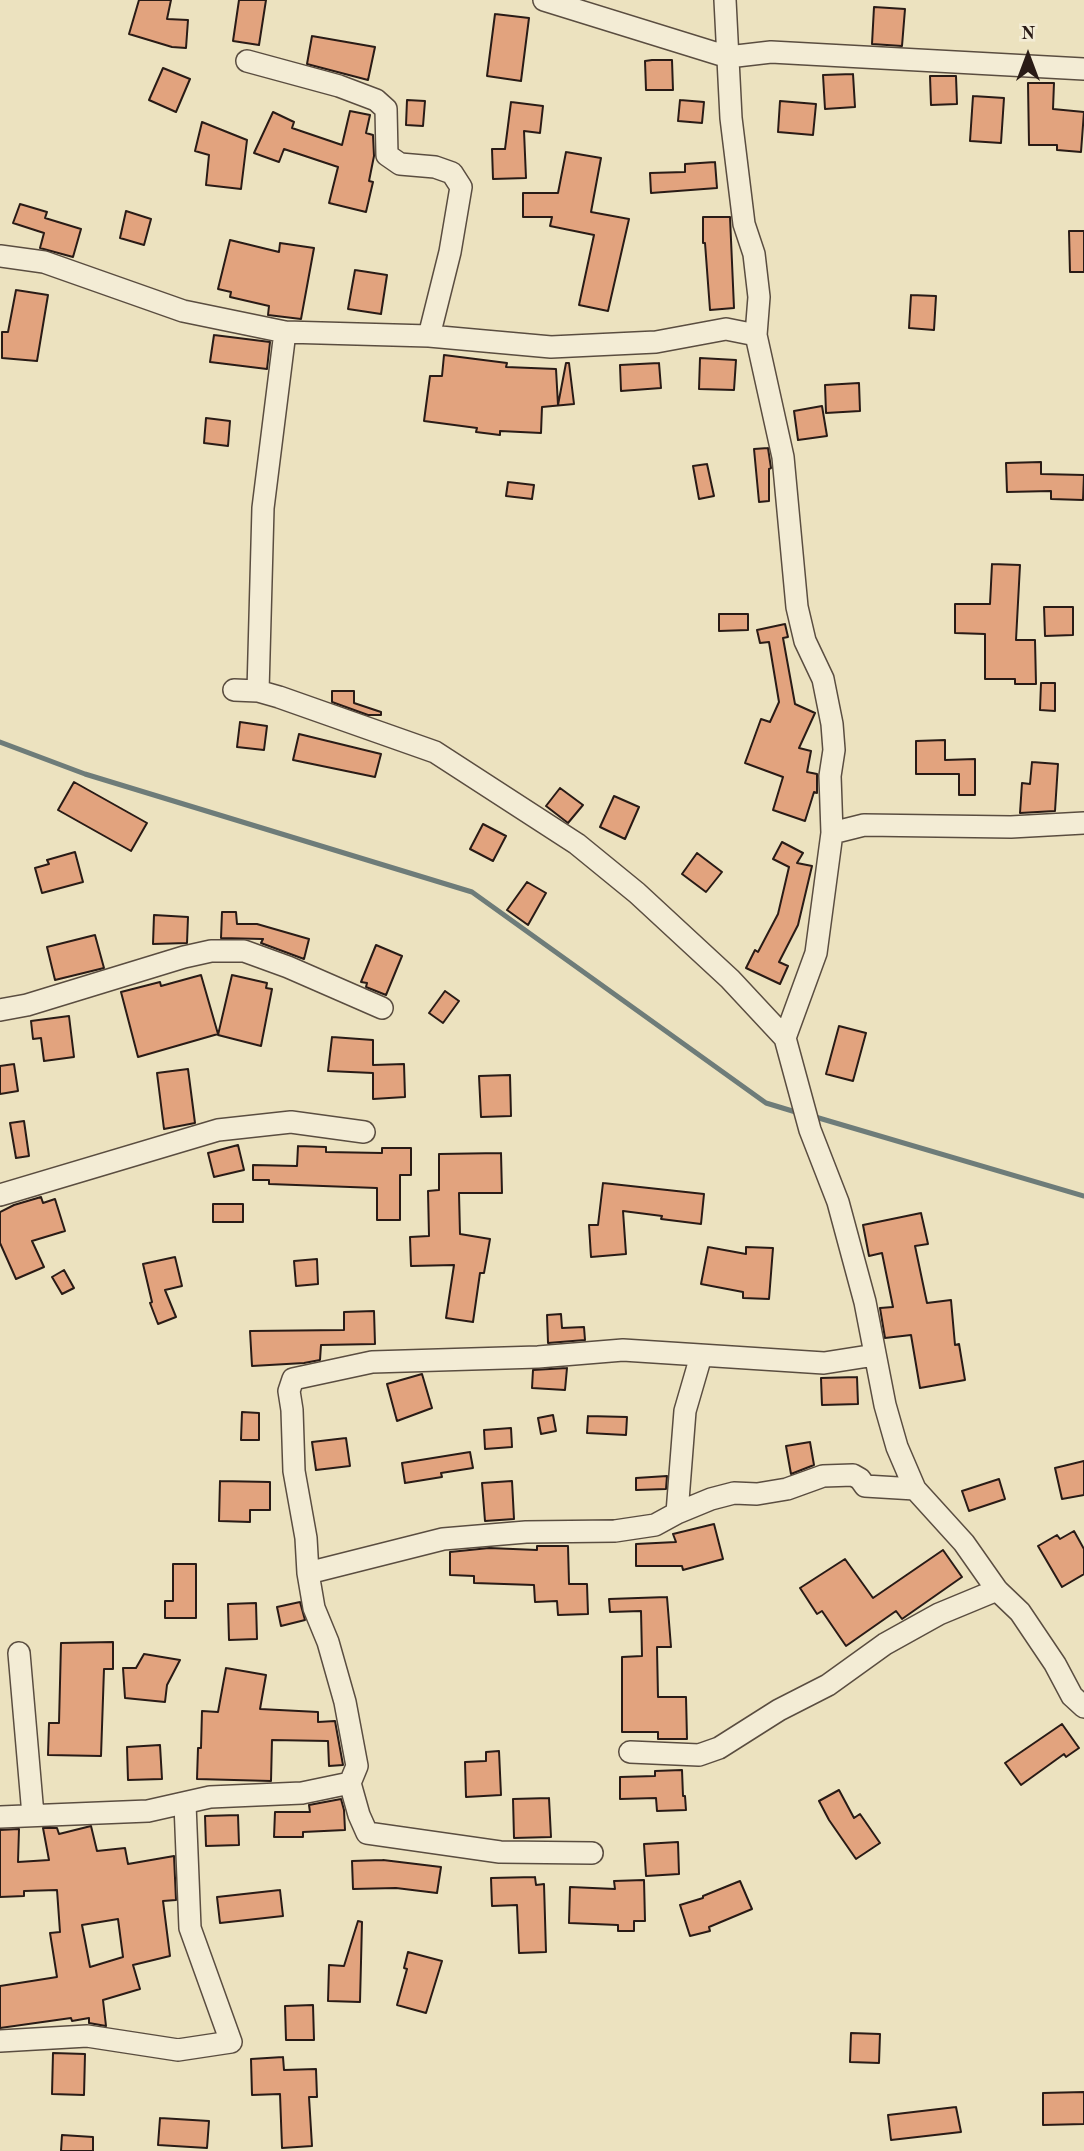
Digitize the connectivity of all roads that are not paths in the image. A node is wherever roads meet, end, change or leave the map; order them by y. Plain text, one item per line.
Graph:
1 (544, 0) edge
2 (725, 0) edge
3 (728, 57) junction
4 (247, 61) dead end
5 (1084, 69) edge
6 (0, 256) edge
7 (285, 332) junction
8 (756, 335) junction
9 (429, 336) junction
10 (234, 690) dead end
11 (258, 691) junction
12 (1084, 823) edge
13 (832, 833) junction
14 (382, 1008) dead end
15 (0, 1010) edge
16 (785, 1038) junction
17 (364, 1132) dead end
18 (0, 1195) edge
19 (875, 1355) junction
20 (701, 1356) junction
21 (915, 1489) junction
22 (677, 1513) junction
23 (307, 1573) junction
24 (998, 1590) junction
25 (19, 1653) dead end
26 (1084, 1707) edge
27 (630, 1752) dead end
28 (350, 1783) junction
29 (186, 1804) junction
30 (33, 1815) junction
31 (0, 1817) edge
32 (593, 1853) dead end
33 (0, 2041) edge

1 - 3 street
2 - 3 street
3 - 5 street
3 - 8 street
4 - 9 street
6 - 7 street
7 - 9 street
7 - 11 street
8 - 9 street
8 - 13 street
10 - 11 street
11 - 16 street
12 - 13 street
13 - 16 street
14 - 15 street
16 - 19 street
17 - 18 street
19 - 20 street
19 - 21 street
20 - 22 street
20 - 23 street
21 - 22 street
21 - 24 street
22 - 23 street
23 - 28 street
24 - 26 street
24 - 27 street
25 - 30 street
28 - 29 street
28 - 32 street
29 - 30 street
29 - 33 street
30 - 31 street

